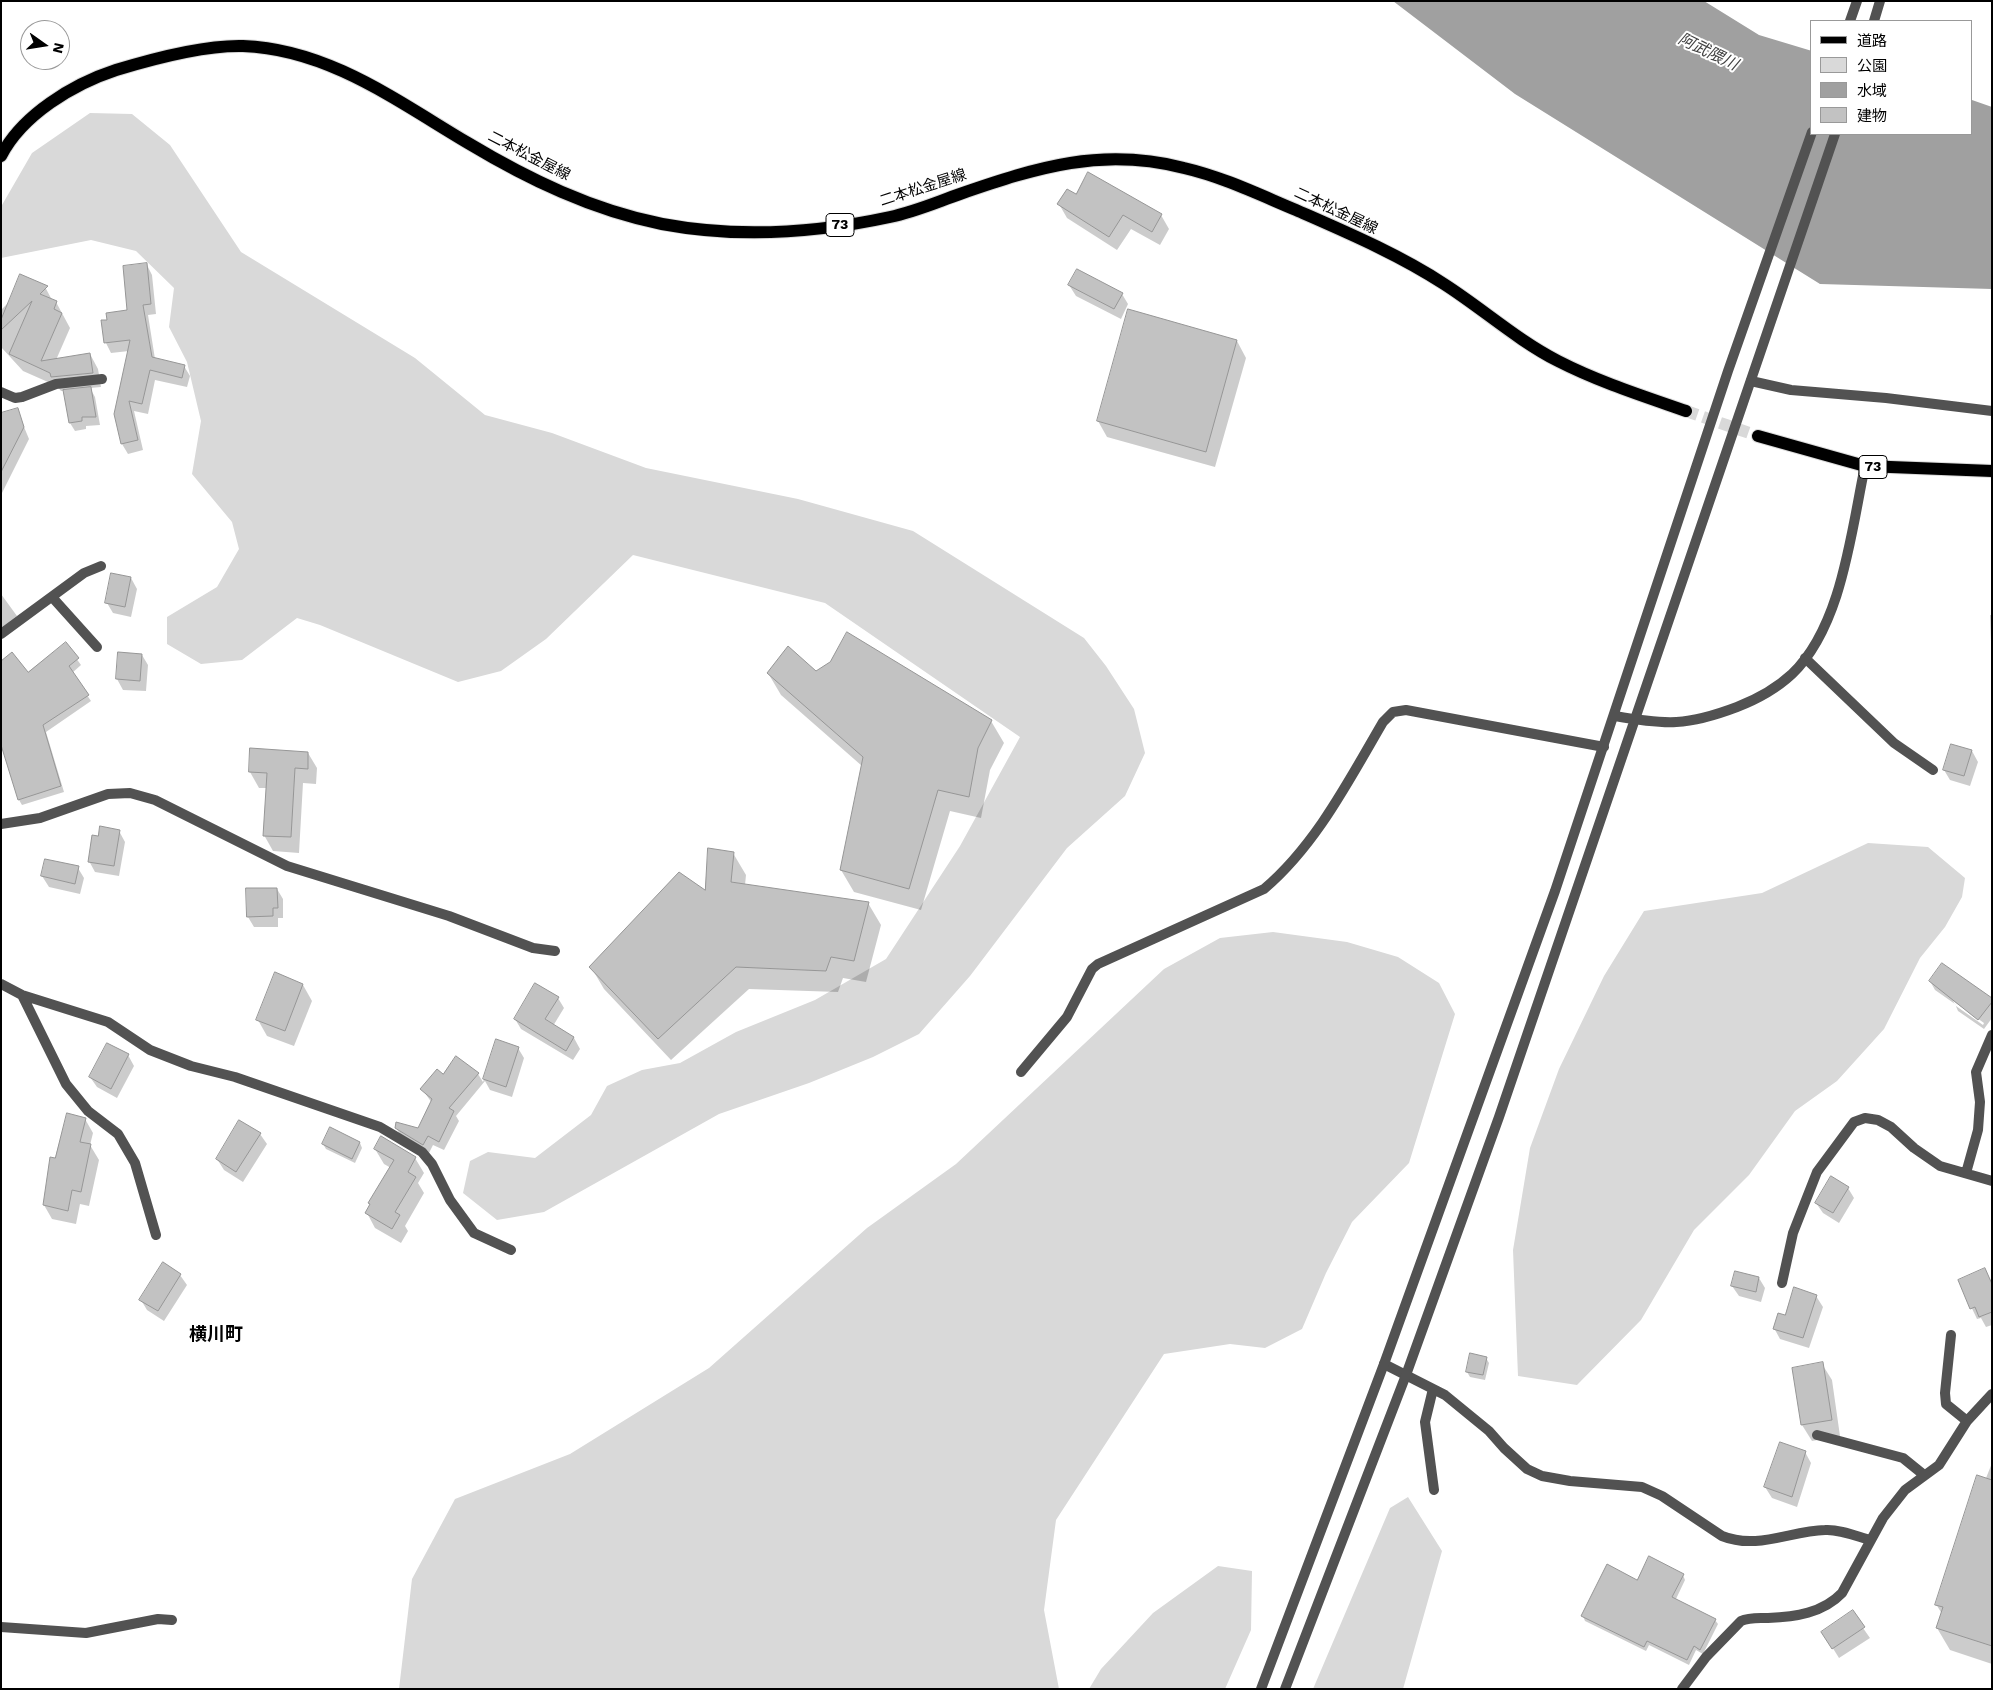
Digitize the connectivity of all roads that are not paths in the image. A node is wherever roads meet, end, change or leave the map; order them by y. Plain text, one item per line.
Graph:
1 (1857, 1) edge
2 (1880, 1) edge
3 (1850, 20) edge
4 (1874, 20) edge
5 (1811, 135) edge
6 (1835, 135) edge
7 (1, 156) edge
8 (102, 379) dead end
9 (1751, 381) junction
10 (1, 392) edge
11 (1686, 411) tunnel mouth
12 (1992, 411) edge
13 (1758, 436) tunnel mouth
14 (1865, 466) junction
15 (1992, 471) edge
16 (101, 566) dead end
17 (52, 597) junction
18 (1, 634) edge
19 (97, 647) dead end
20 (1805, 658) junction
21 (1615, 716) junction
22 (1634, 720) junction
23 (1604, 747) junction
24 (1933, 770) dead end
25 (1, 824) edge
26 (554, 952) dead end
27 (1, 984) edge
28 (22, 995) junction
29 (1992, 1035) edge
30 (1021, 1072) dead end
31 (1966, 1173) junction
32 (1992, 1182) edge
33 (156, 1235) dead end
34 (511, 1250) dead end
35 (1782, 1283) dead end
36 (1951, 1335) dead end
37 (1384, 1364) junction
38 (1406, 1375) junction
39 (1433, 1389) junction
40 (1992, 1394) edge
41 (1967, 1421) junction
42 (1818, 1435) dead end
43 (1924, 1476) junction
44 (1434, 1490) dead end
45 (1870, 1540) junction
46 (172, 1620) dead end
47 (1, 1627) edge
48 (1261, 1689) edge
49 (1286, 1689) edge
50 (1682, 1689) edge

1 - 3 street
2 - 4 street
5 - 21 street
6 - 9 street
7 - 11 main road, 二本松金屋線 / 73
8 - 10 street
9 - 12 street
9 - 22 street
13 - 14 main road, 73
14 - 15 main road, 73
14 - 20 street
16 - 17 street
17 - 18 street
17 - 19 street
20 - 22 street
20 - 24 street
21 - 22 street
21 - 23 street
22 - 38 street
23 - 30 street
23 - 37 street
25 - 26 street
27 - 28 street
28 - 33 street
28 - 34 street
29 - 31 street
31 - 32 street
31 - 35 street
36 - 41 street
37 - 38 street
37 - 48 street
38 - 39 street
38 - 49 street
39 - 44 street
39 - 45 street
40 - 41 street
41 - 43 street
42 - 43 street
43 - 45 street
45 - 50 street
46 - 47 street

